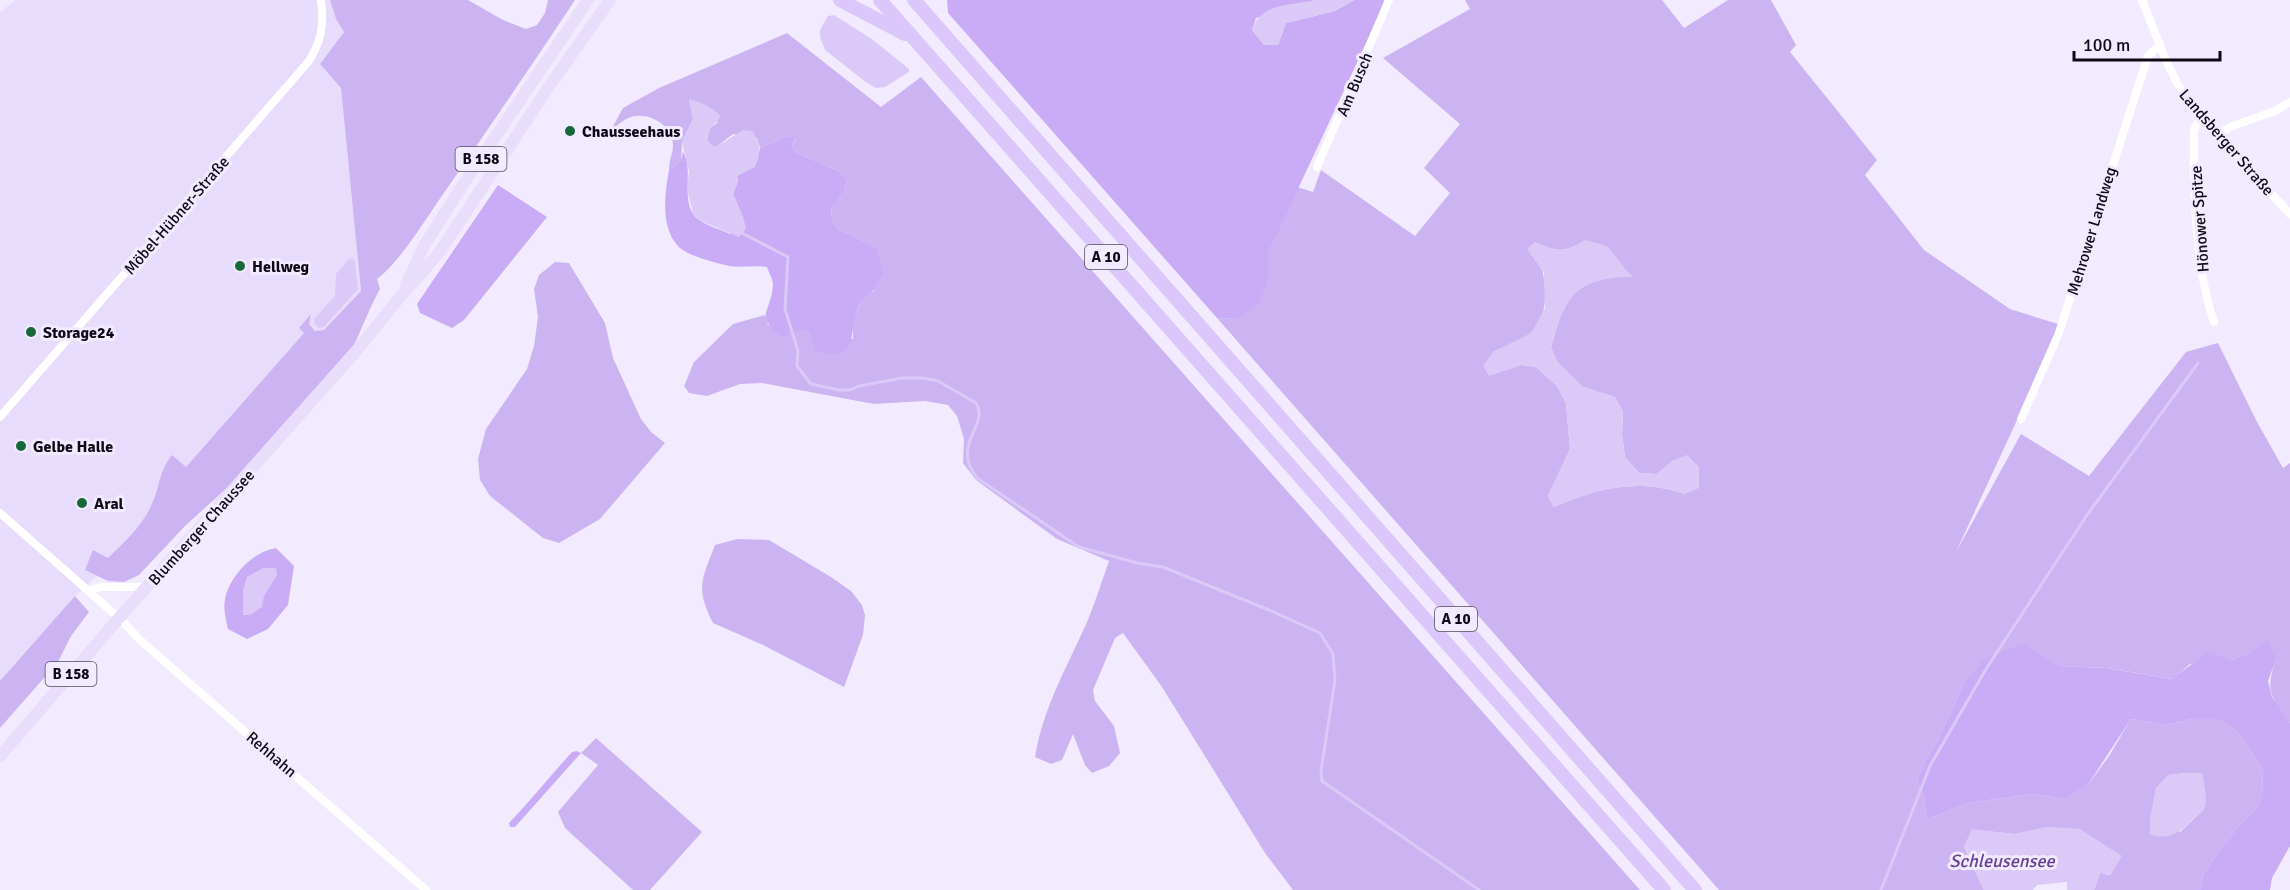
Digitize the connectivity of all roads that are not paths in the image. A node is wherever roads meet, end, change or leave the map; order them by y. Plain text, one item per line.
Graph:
1 (321, 0) edge
2 (588, 0) edge
3 (610, 0) edge
4 (840, 0) edge
5 (880, 0) edge
6 (914, 0) edge
7 (1389, 0) edge
8 (2142, 0) edge
9 (914, 39) junction
10 (2159, 46) junction
11 (2290, 102) edge
12 (2201, 116) junction
13 (2218, 135) junction
14 (1317, 167) dead end
15 (2290, 214) edge
16 (400, 297) junction
17 (2214, 322) dead end
18 (0, 417) edge
19 (2021, 419) dead end
20 (0, 513) edge
21 (146, 587) junction
22 (89, 591) junction
23 (119, 618) junction
24 (0, 756) edge
25 (426, 890) edge
26 (1664, 890) edge
27 (1695, 890) edge

1 - 18 street, Möbel-Hübner-Straße
2 - 16 main road, Blumberger Chaussee / B 158
3 - 16 main road, Blumberger Chaussee / B 158
4 - 9 highway
5 - 9 highway, A 10
6 - 27 highway, A 10
7 - 14 street, Am Busch
8 - 10 street, Landsberger Straße
9 - 26 highway, A 10
10 - 12 street, Landsberger Straße
10 - 19 street, Mehrower Landweg
11 - 13 street
12 - 13 street, Landsberger Straße
12 - 17 street, Hönower Spitze
13 - 15 street, Landsberger Straße
16 - 21 main road, Blumberger Chaussee / B 158
20 - 22 street, Rehhahn
21 - 22 street
21 - 23 main road, Blumberger Chaussee / B 158
22 - 23 street, Rehhahn
23 - 24 main road, Blumberger Chaussee / B 158
23 - 25 street, Rehhahn

